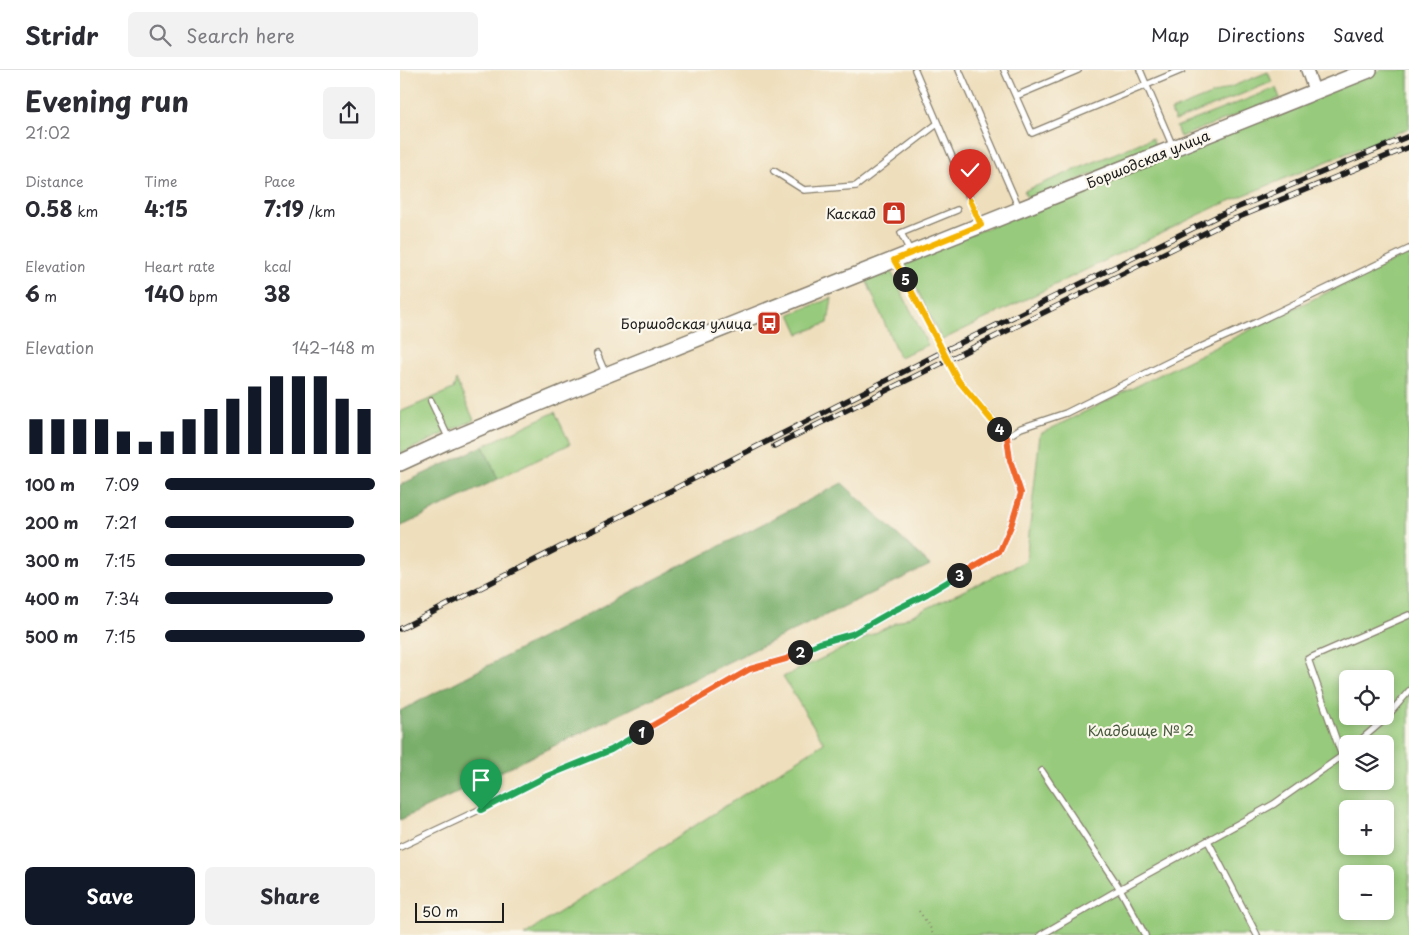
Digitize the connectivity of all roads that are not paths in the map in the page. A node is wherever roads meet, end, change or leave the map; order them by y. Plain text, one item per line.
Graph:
1 (915, 70) edge
2 (959, 70) edge
3 (1004, 70) edge
4 (1078, 70) edge
5 (1140, 70) edge
6 (1182, 70) edge
7 (1307, 70) edge
8 (1369, 70) edge
9 (1147, 85) junction
10 (1315, 93) junction
11 (1016, 96) junction
12 (937, 124) junction
13 (1174, 148) junction
14 (774, 171) dead end
15 (957, 210) dead end
16 (1020, 210) junction
17 (981, 225) junction
18 (1409, 249) edge
19 (911, 253) junction
20 (894, 260) junction
21 (930, 325) road end
22 (597, 354) dead end
23 (606, 375) junction
24 (958, 380) road end
25 (431, 401) dead end
26 (1007, 437) junction
27 (450, 440) junction
28 (400, 463) edge
29 (1409, 615) edge
30 (1409, 691) edge
31 (1366, 735) edge
32 (1339, 747) edge
33 (1339, 758) edge
34 (1042, 772) dead end
35 (1208, 841) junction
36 (400, 847) edge
37 (1120, 889) junction
38 (1041, 935) edge
39 (1145, 935) edge
40 (1257, 935) edge

1 - 12 lane
2 - 16 lane
3 - 11 lane
4 - 11 lane
5 - 9 lane
6 - 9 lane
7 - 10 street
8 - 10 street, Боршодская улица
9 - 11 lane
9 - 13 lane
10 - 13 street, Боршодская улица
12 - 14 lane
12 - 17 lane
13 - 16 street, Боршодская улица
15 - 19 lane
16 - 17 street, Боршодская улица
17 - 19 street, Боршодская улица
18 - 26 lane
19 - 20 street, Боршодская улица
20 - 21 lane
20 - 23 street, Боршодская улица
22 - 23 lane
23 - 27 street, Боршодская улица
24 - 26 lane
25 - 27 lane
26 - 36 lane
27 - 28 street, Боршодская улица
29 - 32 lane
30 - 31 lane
33 - 35 lane
34 - 37 lane
35 - 37 lane
35 - 40 lane
37 - 38 lane
37 - 39 lane

